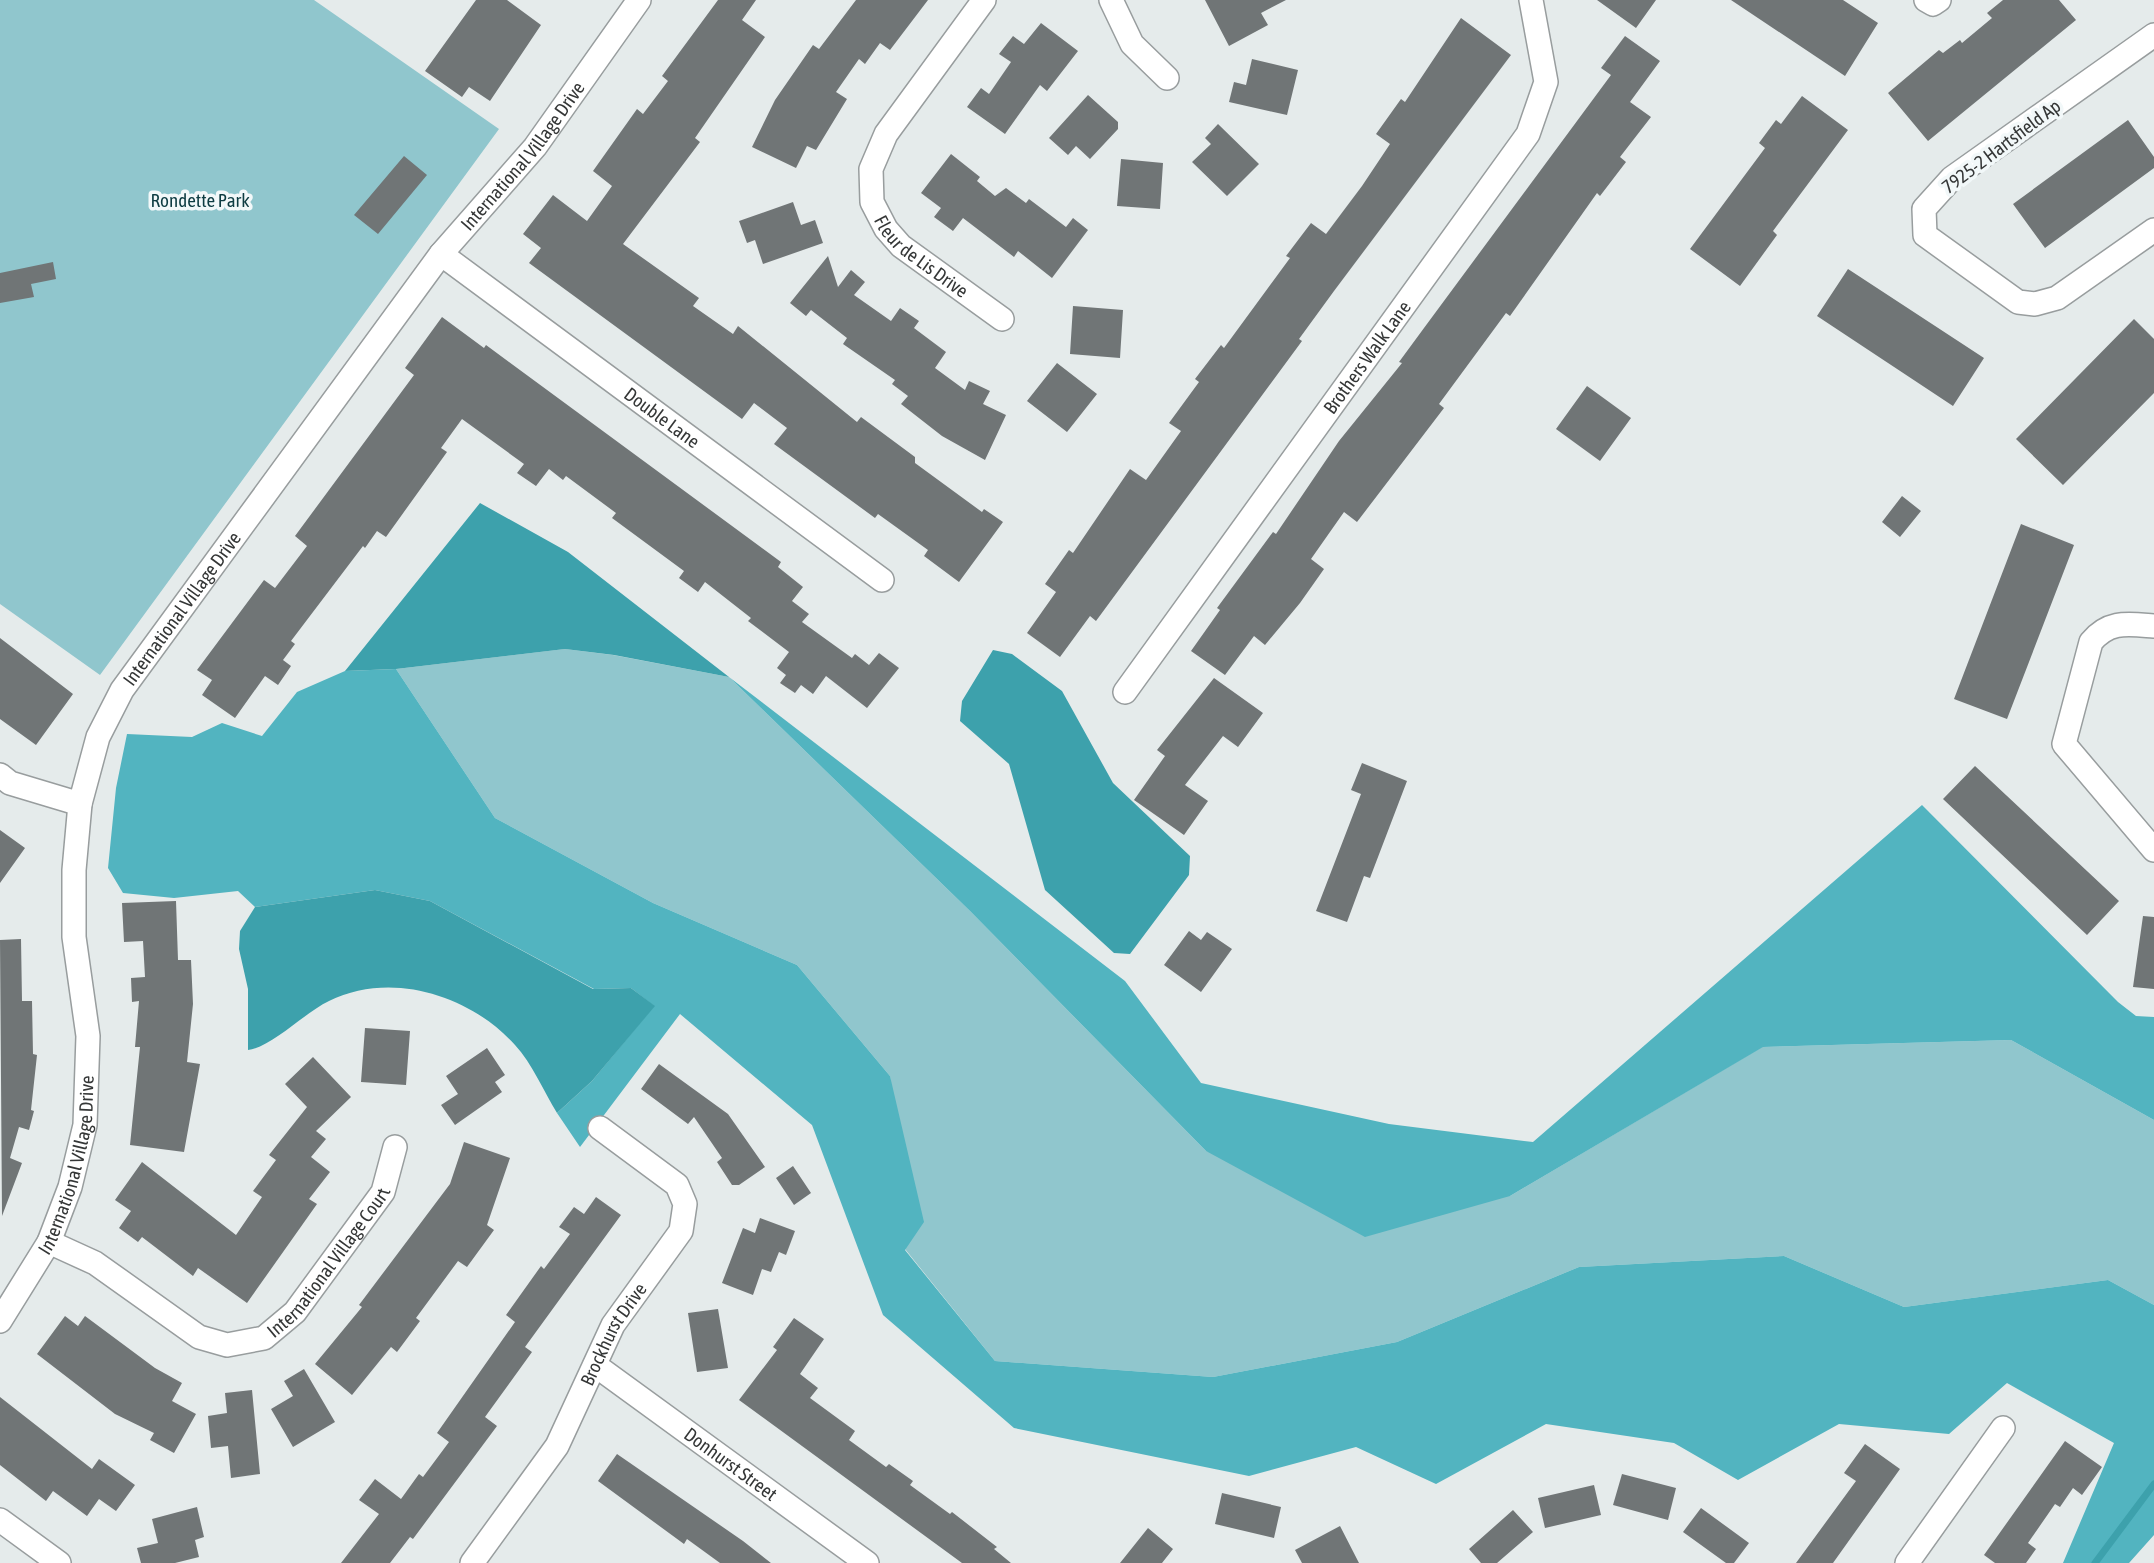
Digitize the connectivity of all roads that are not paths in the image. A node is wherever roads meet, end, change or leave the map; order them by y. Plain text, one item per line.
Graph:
1 (639, 0) edge
2 (985, 0) edge
3 (1111, 0) edge
4 (1531, 0) edge
5 (1926, 0) edge
6 (1939, 0) edge
7 (2154, 34) edge
8 (1167, 78) dead end
9 (2154, 230) edge
10 (441, 254) junction
11 (1002, 319) dead end
12 (883, 580) dead end
13 (2154, 626) edge
14 (1125, 692) dead end
15 (0, 775) edge
16 (80, 804) junction
17 (2154, 850) edge
18 (600, 1128) dead end
19 (395, 1147) dead end
20 (48, 1242) junction
21 (0, 1321) edge
22 (595, 1365) junction
23 (2003, 1428) dead end
24 (0, 1520) edge
25 (59, 1563) edge
26 (471, 1563) edge
27 (867, 1563) edge
28 (1907, 1563) edge

1 - 10 street, International Village Drive
2 - 11 street, Fleur de Lis Drive
3 - 8 street
4 - 14 street, Brothers Walk Lane
5 - 6 street
7 - 9 street, 7925-2 Hartsfield Ap
10 - 12 street, Double Lane
10 - 16 street, International Village Drive
13 - 17 street
15 - 16 street
16 - 20 street, International Village Drive
18 - 22 street, Brockhurst Drive
19 - 20 street, International Village Court
20 - 21 street, International Village Drive
22 - 26 street, Brockhurst Drive
22 - 27 street, Donhurst Street
23 - 28 street
24 - 25 street

